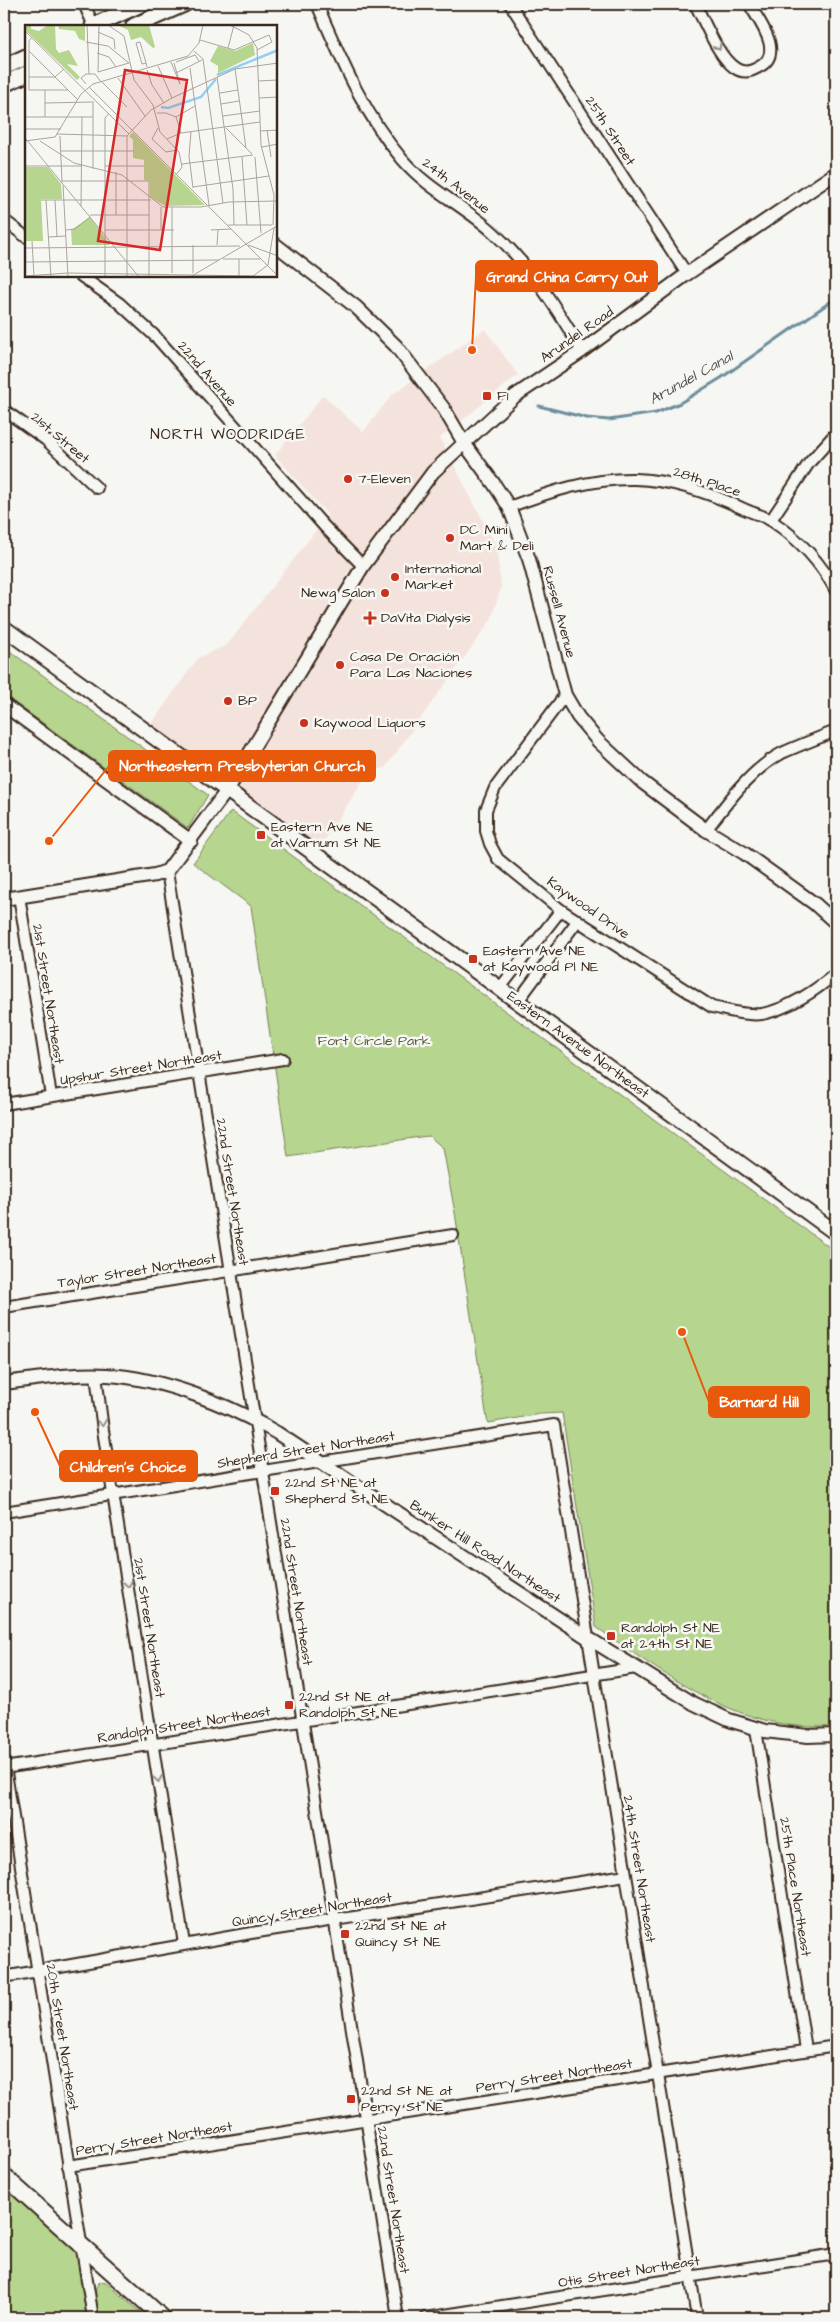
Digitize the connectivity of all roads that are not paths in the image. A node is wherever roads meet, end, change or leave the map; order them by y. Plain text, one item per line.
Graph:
1 (84, 4) edge
2 (141, 4) edge
3 (184, 4) edge
4 (317, 4) edge
5 (510, 4) edge
6 (695, 4) edge
7 (749, 4) edge
8 (94, 25) edge
9 (96, 25) edge
10 (136, 25) edge
11 (25, 56) edge
12 (4, 67) edge
13 (25, 74) edge
14 (4, 84) edge
15 (836, 173) edge
16 (4, 220) edge
17 (25, 236) edge
18 (278, 247) edge
19 (687, 274) junction
20 (84, 278) edge
21 (582, 351) junction
22 (4, 410) edge
23 (836, 433) edge
24 (464, 443) junction
25 (98, 488) dead end
26 (509, 507) junction
27 (771, 520) junction
28 (363, 566) junction
29 (836, 591) edge
30 (4, 628) edge
31 (565, 694) junction
32 (4, 705) edge
33 (836, 731) edge
34 (228, 789) junction
35 (706, 830) junction
36 (191, 841) junction
37 (167, 871) junction
38 (18, 896) junction
39 (4, 899) edge
40 (561, 910) junction
41 (578, 920) junction
42 (836, 922) edge
43 (836, 973) edge
44 (500, 988) junction
45 (518, 1001) junction
46 (283, 1059) dead end
47 (199, 1072) junction
48 (51, 1096) junction
49 (4, 1104) edge
50 (836, 1233) edge
51 (453, 1235) dead end
52 (231, 1270) junction
53 (4, 1306) edge
54 (96, 1375) junction
55 (4, 1383) edge
56 (255, 1422) junction
57 (554, 1425) joint
58 (322, 1462) junction
59 (263, 1471) junction
60 (114, 1494) junction
61 (4, 1512) edge
62 (588, 1638) junction
63 (636, 1668) junction
64 (594, 1674) junction
65 (303, 1721) junction
66 (756, 1729) junction
67 (836, 1736) edge
68 (153, 1744) junction
69 (4, 1765) edge
70 (626, 1876) junction
71 (334, 1921) junction
72 (184, 1944) junction
73 (38, 1971) junction
74 (4, 1977) edge
75 (836, 2046) edge
76 (806, 2050) junction
77 (658, 2074) junction
78 (366, 2120) junction
79 (68, 2166) junction
80 (4, 2176) edge
81 (81, 2244) junction
82 (836, 2254) edge
83 (691, 2277) junction
84 (93, 2318) edge
85 (163, 2318) edge
86 (398, 2318) edge
87 (425, 2318) edge
88 (697, 2318) edge

1 - 8 street
2 - 9 main road
3 - 10 main road
4 - 21 street, 24th Avenue
5 - 19 street, 25th Street
6 -> 7 street
11 - 12 main road
13 - 14 main road
15 - 19 street, Arundel Road
16 - 17 street
18 - 24 street, Russell Avenue
19 - 21 street, Arundel Road
20 - 28 street, 22nd Avenue
21 - 24 street, Arundel Road
22 - 25 street, 21st Street
23 - 27 street
24 - 26 street, Russell Avenue
24 - 28 street, Arundel Road
26 - 27 street, 28th Place
26 - 31 street, Russell Avenue
27 - 29 street, 28th Place
28 - 34 street, Arundel Road
30 - 34 main road, Eastern Avenue Northeast
31 - 35 street, Russell Avenue
31 - 40 street, Kaywood Drive
32 - 36 street
33 - 35 street
34 - 36 street, Arundel Road
34 - 44 main road, Eastern Avenue Northeast
35 - 42 street, Russell Avenue
36 - 37 street, Arundel Road
37 - 38 street
37 - 47 street, 22nd Street Northeast
38 - 39 street
38 - 48 street, 21st Street Northeast
40 - 41 street, Kaywood Drive
40 - 44 street
41 - 43 street, Kaywood Drive
41 - 45 street
44 - 45 main road, Eastern Avenue Northeast
45 - 50 main road, Eastern Avenue Northeast
46 - 47 street, Upshur Street Northeast
47 - 48 street, Upshur Street Northeast
47 - 52 street, 22nd Street Northeast
48 - 49 street, Upshur Street Northeast
51 - 52 street, Taylor Street Northeast
52 - 53 street, Taylor Street Northeast
52 - 56 street, 22nd Street Northeast
54 - 55 street, Bunker Hill Road Northeast
54 - 56 street, Bunker Hill Road Northeast
54 -> 60 street, 21st Street Northeast
56 - 58 street, Bunker Hill Road Northeast
56 - 59 street, 22nd Street Northeast
57 - 58 street, Shepherd Street Northeast
57 - 62 street, 24th Street Northeast
58 - 59 street, Shepherd Street Northeast
58 - 62 street, Bunker Hill Road Northeast
59 - 60 street, Shepherd Street Northeast
59 - 65 street, 22nd Street Northeast
60 - 61 street, Shepherd Street Northeast
60 -> 68 street, 21st Street Northeast
62 - 63 street
62 - 64 street, 24th Street Northeast
63 - 64 street, Randolph Street Northeast
63 - 66 street
64 - 65 street, Randolph Street Northeast
64 - 70 street, 24th Street Northeast
65 - 68 street, Randolph Street Northeast
65 - 71 street, 22nd Street Northeast
66 - 67 street
66 - 76 street, 25th Place Northeast
68 - 69 street, Randolph Street Northeast
68 -> 72 street, 21st Street Northeast
69 - 73 street, 20th Street Northeast
70 - 71 street, Quincy Street Northeast
70 - 77 street, 24th Street Northeast
71 - 72 street, Quincy Street Northeast
71 - 78 street, 22nd Street Northeast
72 - 73 street, Quincy Street Northeast
73 - 74 street, Quincy Street Northeast
73 - 79 street, 20th Street Northeast
75 - 76 street, Perry Street Northeast
76 - 77 street, Perry Street Northeast
77 - 78 street, Perry Street Northeast
77 - 83 street, 24th Street Northeast
78 - 79 street, Perry Street Northeast
78 - 86 street, 22nd Street Northeast
79 - 81 street, 20th Street Northeast
80 - 81 main road
81 - 84 street, 20th Street Northeast
81 - 85 main road
82 - 83 street, Otis Street Northeast
83 - 87 street, Otis Street Northeast
83 - 88 street, 24th Street Northeast

